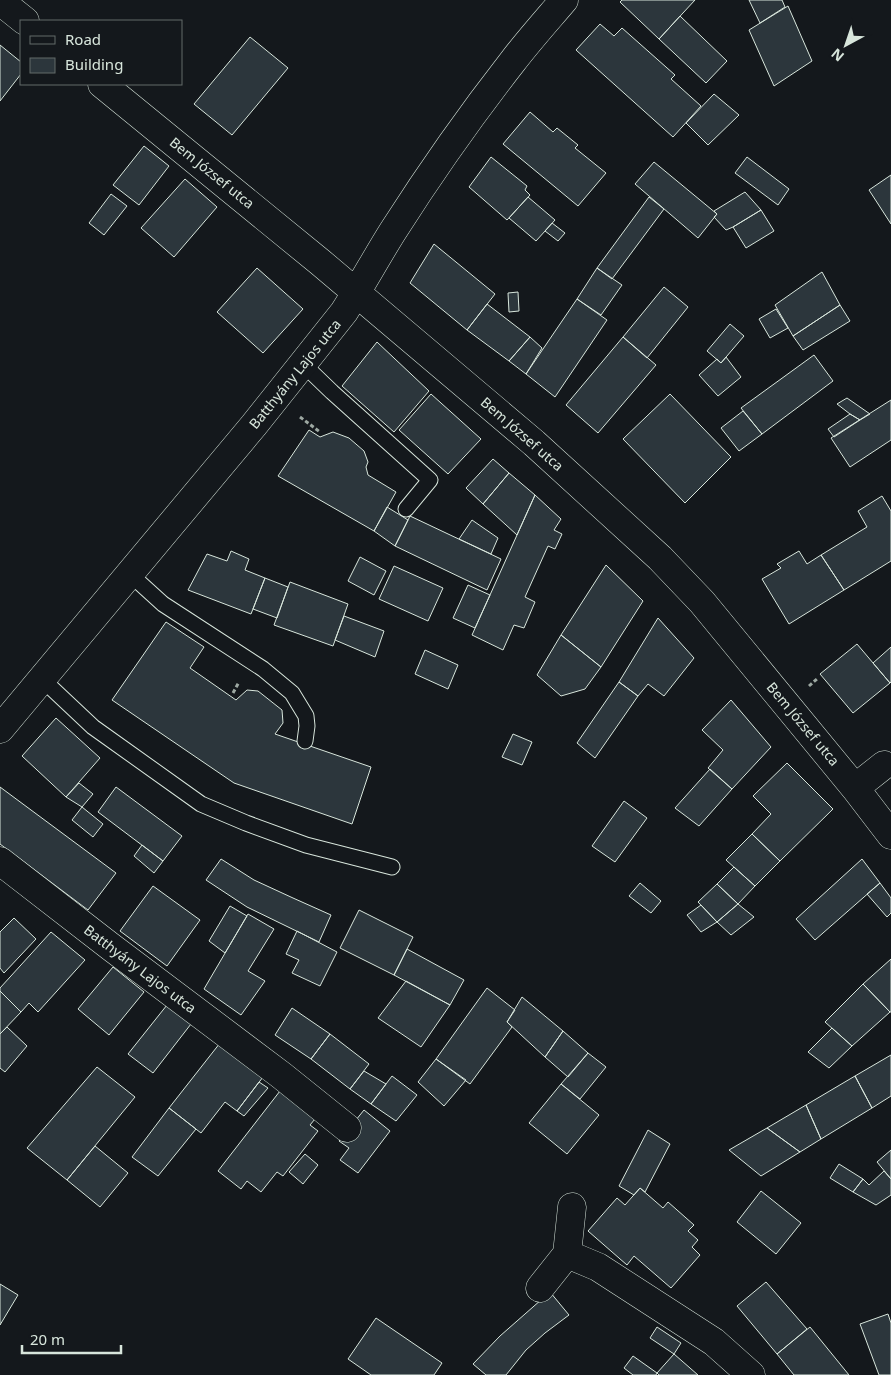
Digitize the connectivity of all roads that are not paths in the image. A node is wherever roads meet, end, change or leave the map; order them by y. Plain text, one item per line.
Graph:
1 (564, 0) edge
2 (0, 1) edge
3 (24, 20) edge
4 (103, 85) edge
5 (357, 293) junction
6 (303, 364) junction
7 (406, 509) dead end
8 (130, 574) junction
9 (42, 679) junction
10 (2, 723) edge
11 (305, 740) dead end
12 (884, 765) dead end
13 (855, 788) junction
14 (891, 835) edge
15 (0, 862) edge
16 (392, 866) dead end
17 (347, 1128) dead end
18 (572, 1207) dead end
19 (568, 1254) junction
20 (540, 1288) dead end
21 (751, 1375) edge

1 - 5 street, Batthyány Lajos utca
2 - 3 street
4 - 5 street, Bem József utca
5 - 6 street, Batthyány Lajos utca
5 - 13 street, Bem József utca
6 - 7 lane
6 - 8 street, Batthyány Lajos utca
8 - 9 street, Batthyány Lajos utca
8 - 11 lane
9 - 10 street, Batthyány Lajos utca
9 - 16 lane
12 - 13 street
13 - 14 street, Bem József utca
15 - 17 street, Batthyány Lajos utca
18 - 19 street
19 - 20 street
19 - 21 street

